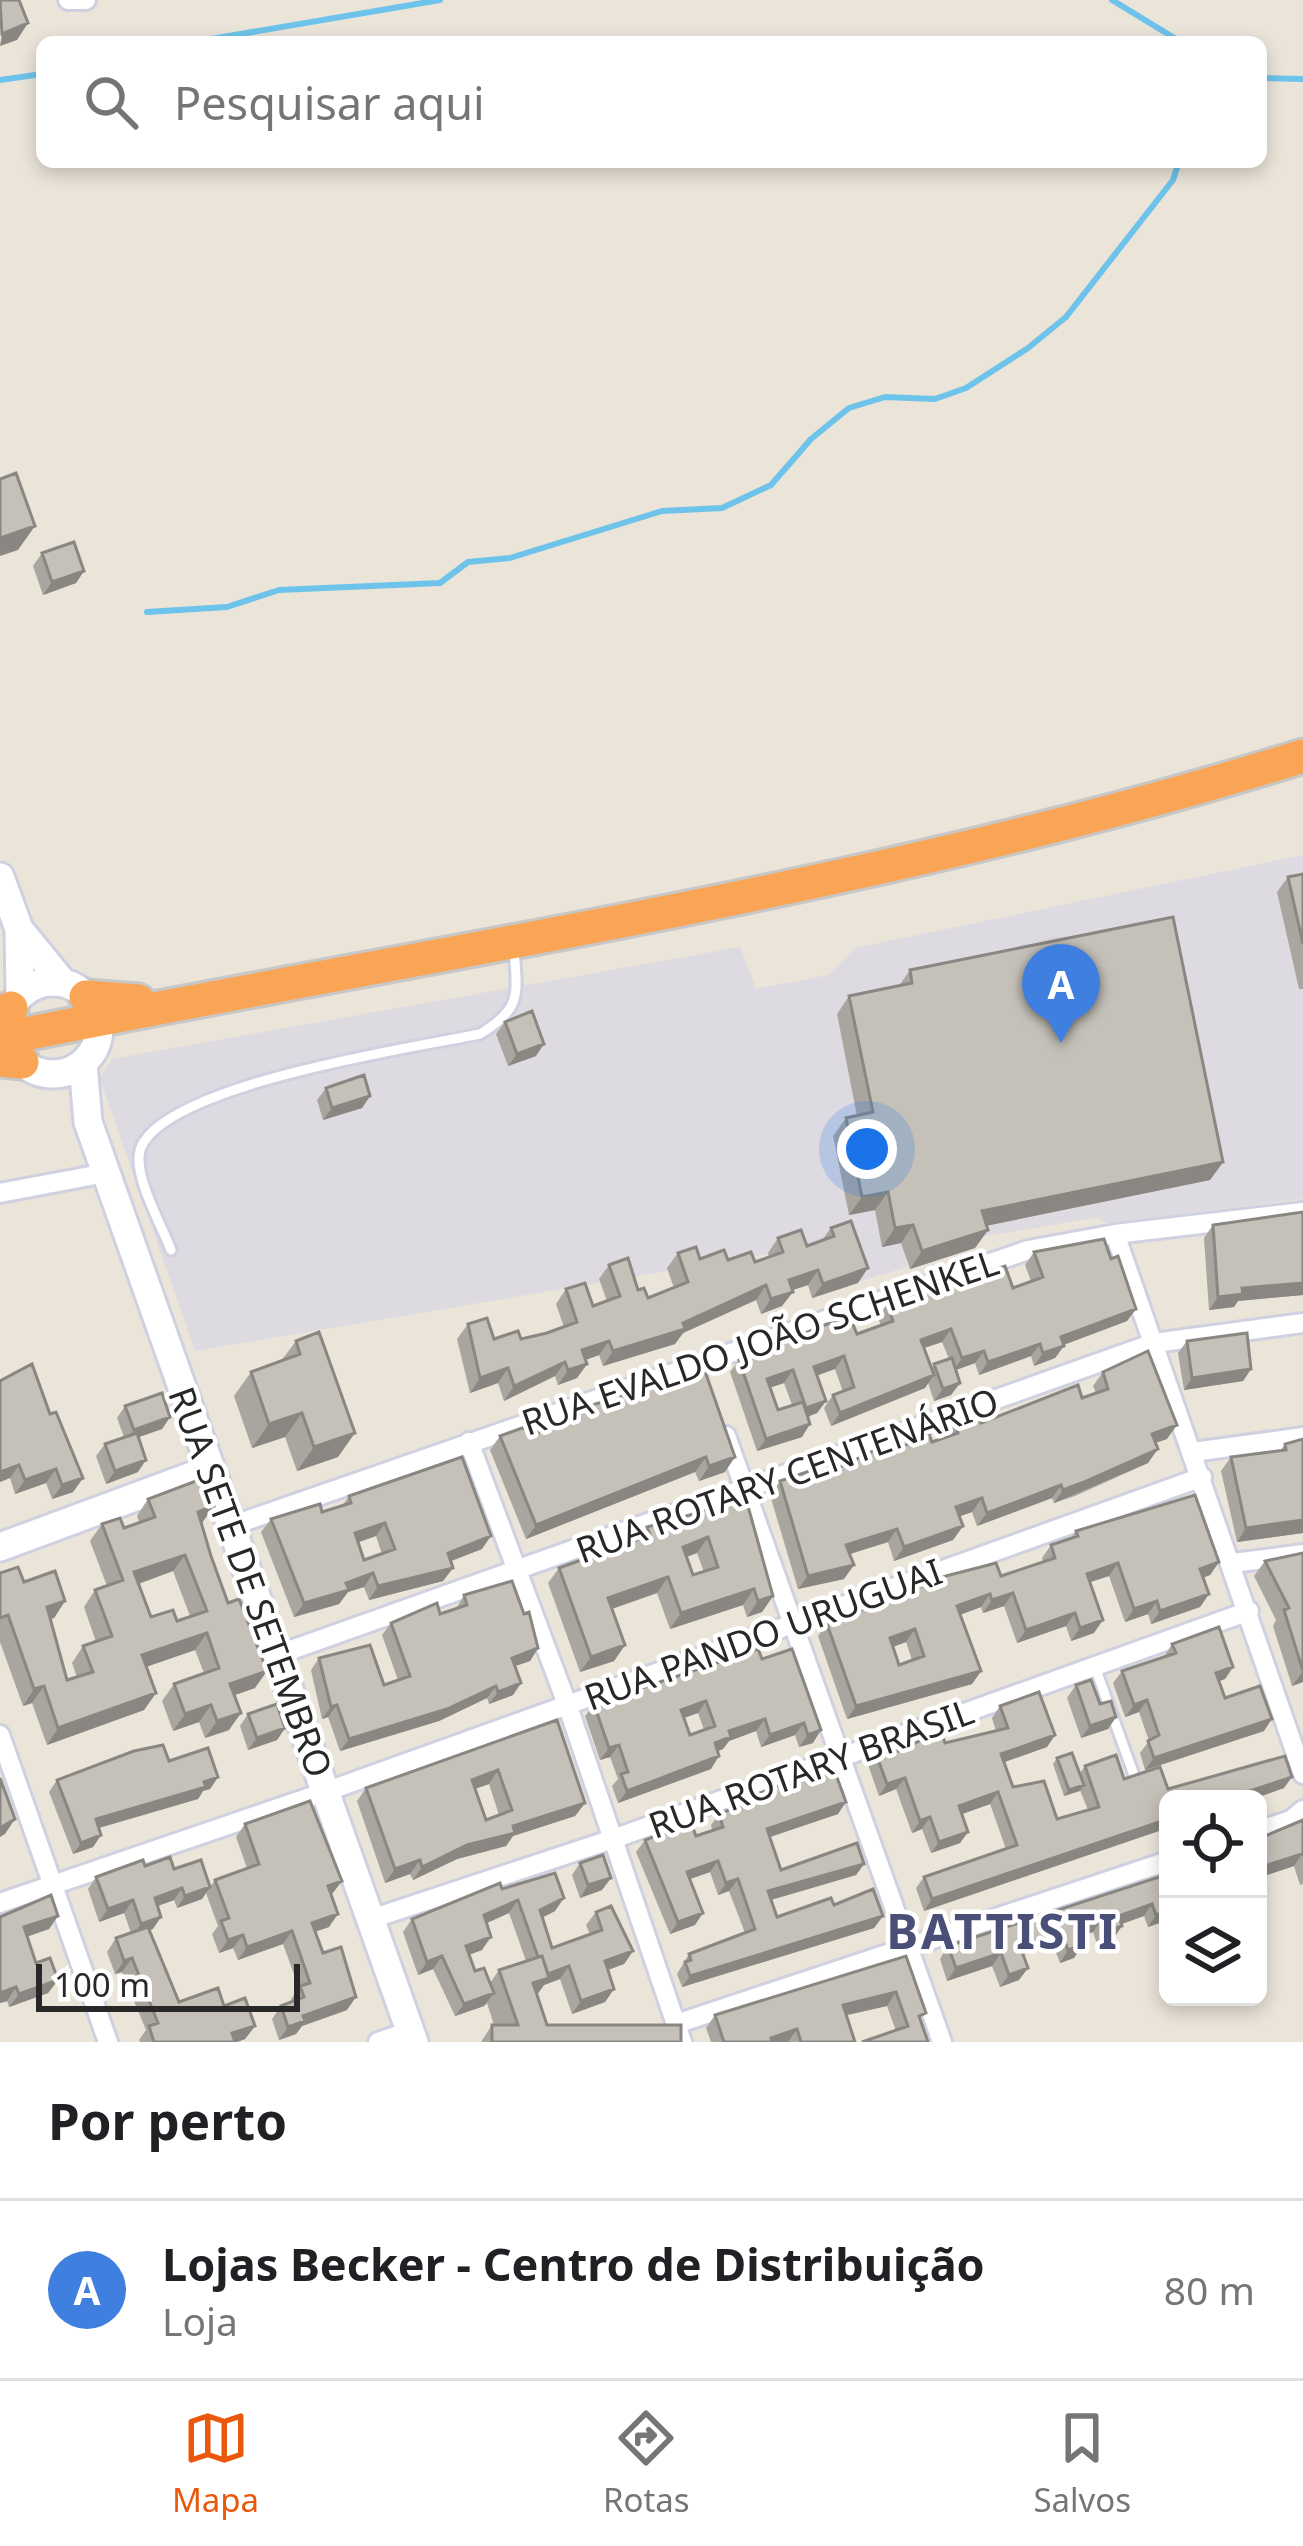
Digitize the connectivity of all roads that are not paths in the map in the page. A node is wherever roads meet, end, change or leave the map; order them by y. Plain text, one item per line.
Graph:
1 (68, 0) edge
2 (86, 0) edge
3 (1303, 757) edge
4 (0, 877) edge
5 (11, 920) edge
6 (514, 942) junction
7 (85, 1021) junction
8 (13, 1036) edge
9 (88, 1122) junction
10 (106, 1173) junction
11 (0, 1192) edge
12 (1303, 1212) edge
13 (1115, 1234) junction
14 (171, 1250) dead end
15 (1303, 1323) edge
16 (1154, 1343) junction
17 (700, 1361) junction
18 (708, 1383) edge
19 (723, 1426) edge
20 (1303, 1437) edge
21 (469, 1442) junction
22 (1192, 1452) junction
23 (211, 1469) junction
24 (1202, 1477) junction
25 (746, 1492) junction
26 (231, 1526) junction
27 (0, 1546) edge
28 (1303, 1554) edge
29 (1233, 1563) junction
30 (519, 1571) junction
31 (1250, 1611) junction
32 (793, 1622) junction
33 (277, 1655) junction
34 (1095, 1667) junction
35 (567, 1704) junction
36 (0, 1736) edge
37 (841, 1755) junction
38 (1303, 1774) edge
39 (1135, 1778) edge
40 (326, 1792) junction
41 (1303, 1810) edge
42 (1267, 1828) edge
43 (613, 1839) junction
44 (1159, 1864) edge
45 (53, 1885) junction
46 (0, 1903) edge
47 (370, 1919) junction
48 (907, 1946) junction
49 (679, 2033) edge
50 (412, 2037) edge
51 (108, 2042) edge
52 (378, 2042) edge
53 (941, 2042) edge

1 - 2 street
3 - 6 highway
4 - 5 street
5 - 7 street
5 - 8 street
6 - 7 highway
6 - 14 lane
7 - 8 highway
7 - 8 street
7 - 8 street
7 - 9 street, RUA SETE DE SETEMBRO
8 - 9 street, RUA SETE DE SETEMBRO
9 - 10 street, RUA SETE DE SETEMBRO
10 - 11 street
10 - 23 street, RUA SETE DE SETEMBRO
12 - 13 street, RUA EVALDO JOÃO SCHENKEL
13 - 16 street
13 - 17 street, RUA EVALDO JOÃO SCHENKEL
15 - 16 street, RUA ROTARY CENTENÁRIO
16 - 22 street
16 - 25 street, RUA ROTARY CENTENÁRIO
17 - 18 street
17 - 21 street, RUA EVALDO JOÃO SCHENKEL
19 - 25 street
20 - 22 street
21 - 26 street, RUA EVALDO JOÃO SCHENKEL
21 - 30 street
22 - 24 street
23 - 26 street, RUA SETE DE SETEMBRO
23 - 27 street
24 - 29 street
24 - 32 street, RUA PANDO URUGUAI
25 - 30 street, RUA ROTARY CENTENÁRIO
25 - 32 street
26 - 33 street, RUA SETE DE SETEMBRO
28 - 29 street
29 - 31 street
30 - 33 street, RUA ROTARY CENTENÁRIO
30 - 35 street
31 - 34 street, RUA ROTARY BRASIL
31 - 38 street
32 - 35 street, RUA PANDO URUGUAI
32 - 37 street
33 - 40 street, RUA SETE DE SETEMBRO
34 - 37 street, RUA ROTARY BRASIL
34 - 39 lane
35 - 40 street, RUA PANDO URUGUAI
35 - 43 street
36 - 45 street
37 - 43 street, RUA ROTARY BRASIL
37 - 48 street
40 - 45 street, RUA PANDO URUGUAI
40 - 47 street, RUA SETE DE SETEMBRO
41 - 42 street
43 - 47 street, RUA ROTARY BRASIL
43 - 49 street
44 - 48 street
45 - 46 street, RUA PANDO URUGUAI
45 - 51 street
47 - 50 street, RUA SETE DE SETEMBRO
48 - 49 street
48 - 53 street
50 - 52 street

